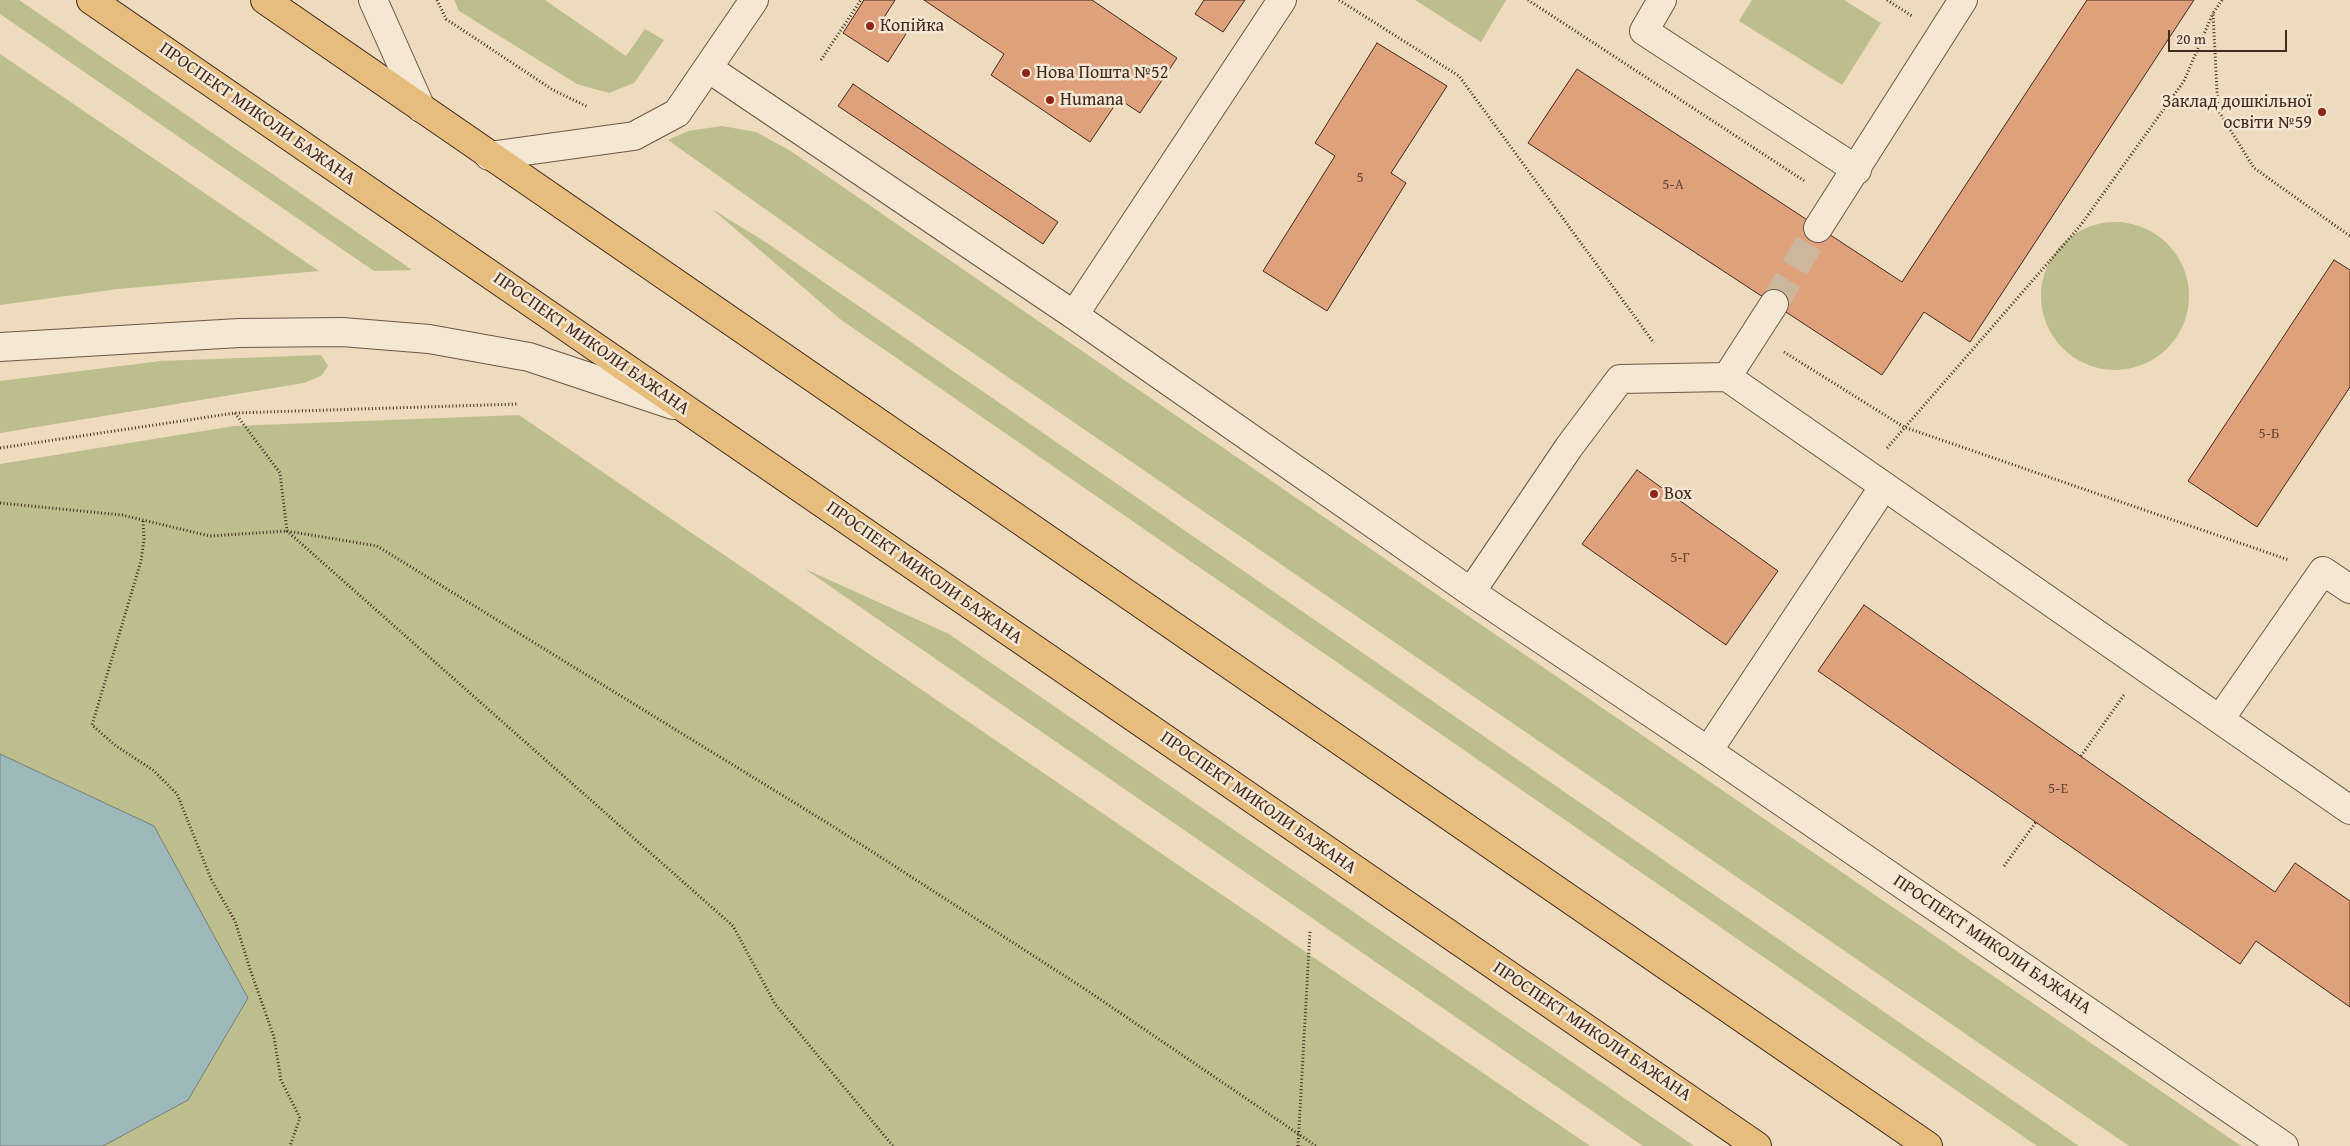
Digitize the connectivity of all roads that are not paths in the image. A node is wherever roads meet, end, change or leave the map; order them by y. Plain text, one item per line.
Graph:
1 (91, 0) edge
2 (265, 0) edge
3 (373, 0) edge
4 (754, 0) edge
5 (1282, 0) edge
6 (1662, 0) edge
7 (1962, 0) edge
8 (708, 68) junction
9 (421, 108) junction
10 (489, 156) junction
11 (1857, 170) junction
12 (1818, 228) tunnel mouth
13 (1774, 304) tunnel mouth
14 (1074, 315) junction
15 (0, 347) edge
16 (1728, 377) junction
17 (685, 409) junction
18 (1875, 480) junction
19 (2350, 589) edge
20 (1472, 592) junction
21 (2220, 719) junction
22 (1708, 751) junction
23 (2350, 810) edge
24 (1757, 1146) edge
25 (1928, 1146) edge
26 (2284, 1146) edge

1 - 17 highway, ПРОСПЕКТ МИКОЛИ БАЖАНА
2 - 9 highway
3 - 9 street
4 - 8 street
5 - 14 street
6 - 11 street
7 - 11 street
8 - 10 street
8 - 14 street, ПРОСПЕКТ МИКОЛИ БАЖАНА
9 - 10 highway
10 - 25 highway
11 - 12 street
13 - 16 street
14 - 20 street, ПРОСПЕКТ МИКОЛИ БАЖАНА
15 - 17 street
16 - 18 street
16 - 20 street
17 - 24 highway, ПРОСПЕКТ МИКОЛИ БАЖАНА
18 - 21 street
18 - 22 street
19 - 21 street
20 - 22 street, ПРОСПЕКТ МИКОЛИ БАЖАНА
21 - 23 street
22 - 26 street, ПРОСПЕКТ МИКОЛИ БАЖАНА

